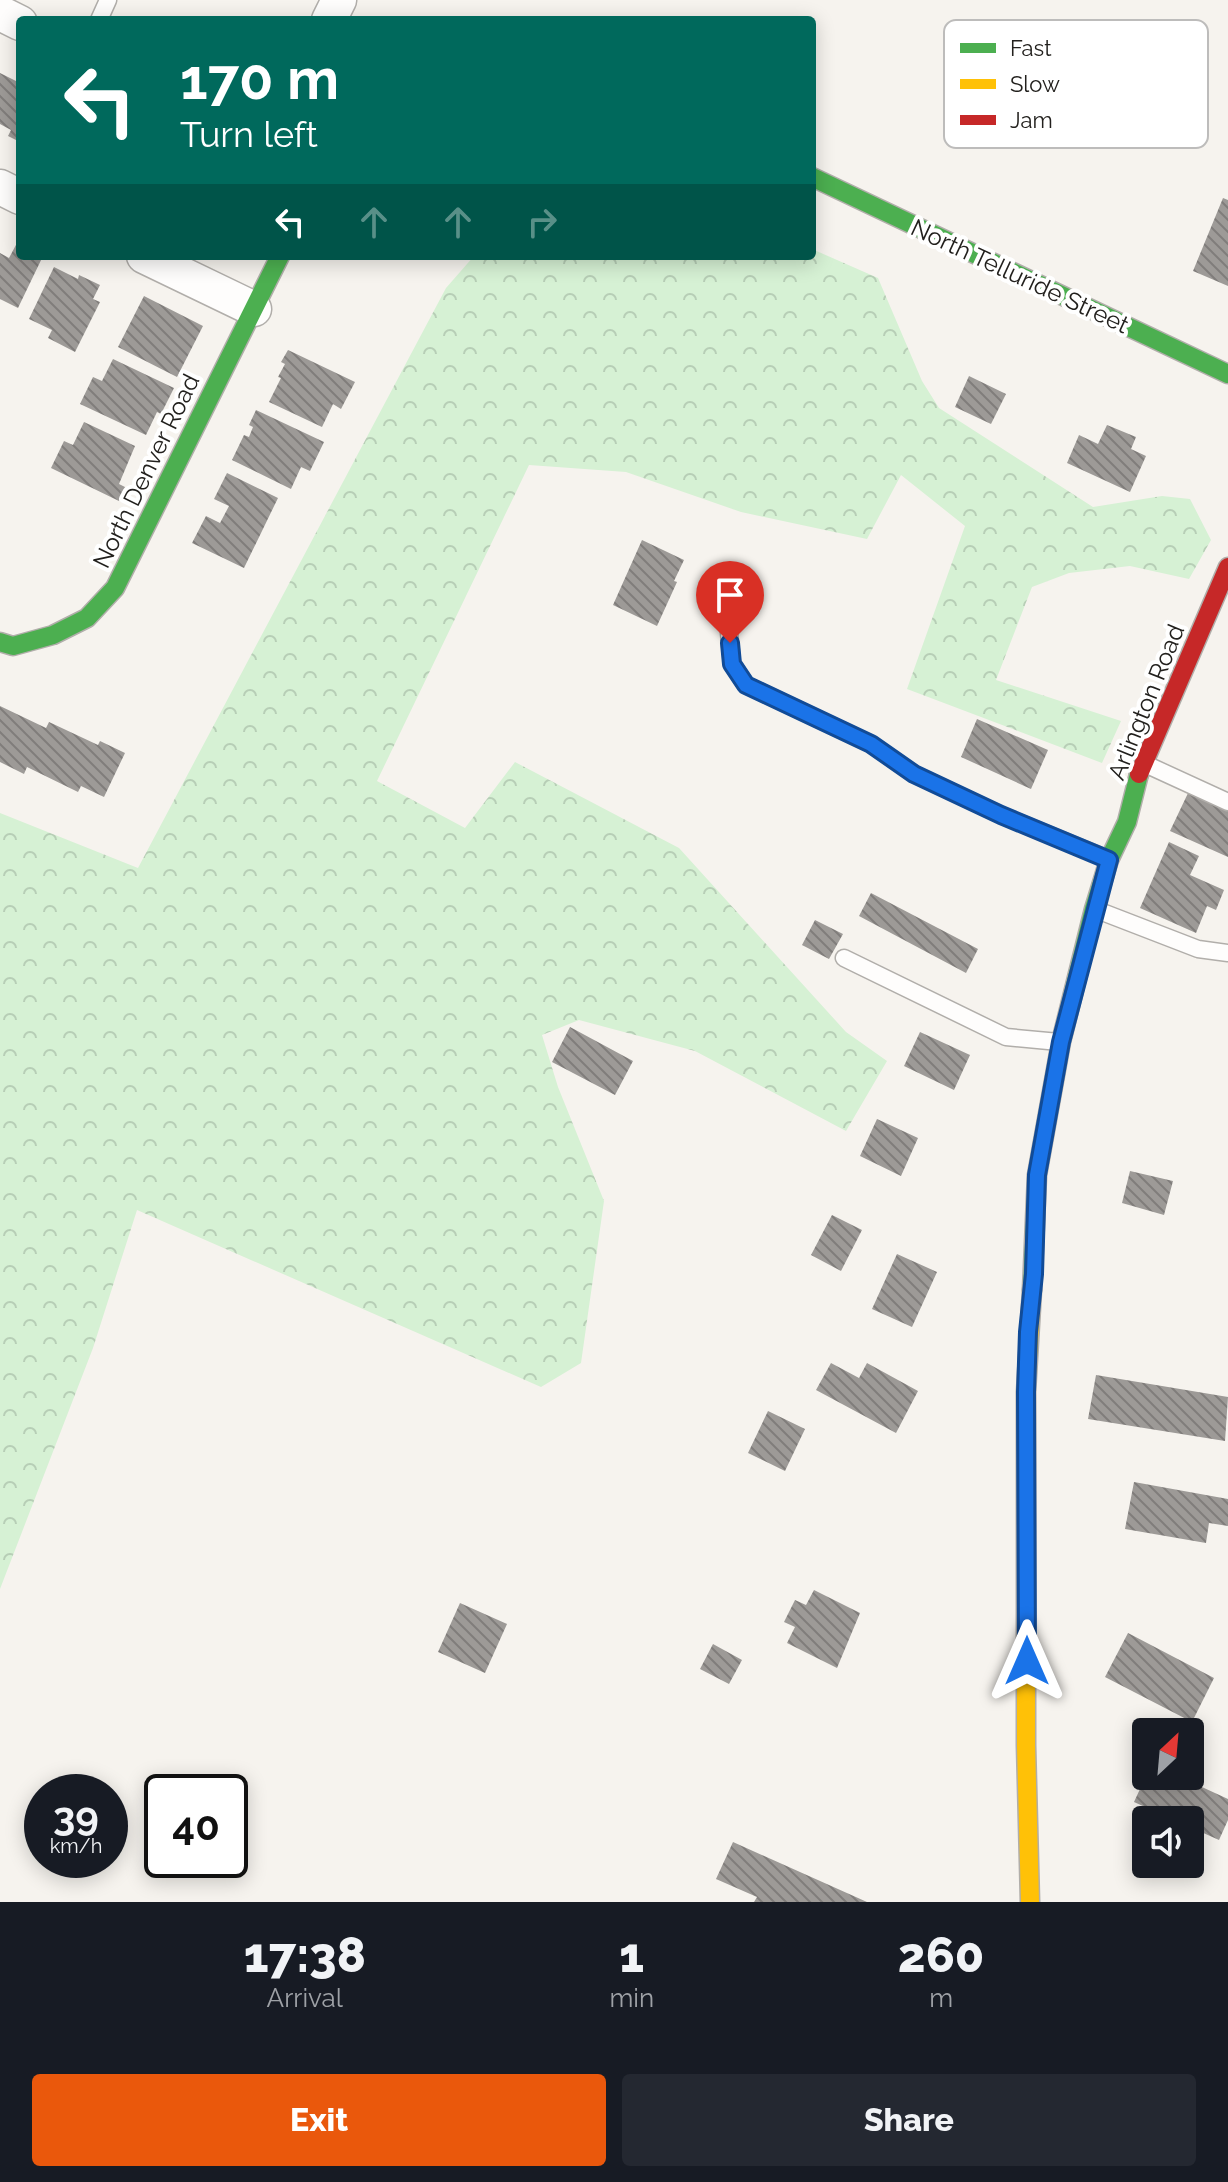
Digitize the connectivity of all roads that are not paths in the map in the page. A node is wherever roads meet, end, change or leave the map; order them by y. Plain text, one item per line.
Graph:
1 (816, 179) edge
2 (152, 260) edge
3 (278, 260) edge
4 (254, 309) junction
5 (1228, 374) edge
6 (1228, 567) edge
7 (728, 622) dead end
8 (0, 642) edge
9 (1142, 763) junction
10 (1228, 802) edge
11 (1109, 860) junction
12 (1094, 909) junction
13 (1228, 953) edge
14 (844, 958) dead end
15 (1061, 1042) junction
16 (1030, 1902) edge

1 - 5 street, North Telluride Street
2 - 4 street
3 - 4 street, North Denver Road
4 - 8 street, North Denver Road
6 - 9 street, Arlington Road
7 - 11 lane
9 - 10 lane
9 - 11 street, Arlington Road
11 - 12 street, Arlington Road
12 - 13 lane
12 - 15 street, Arlington Road
14 - 15 lane
15 - 16 street, Arlington Road

